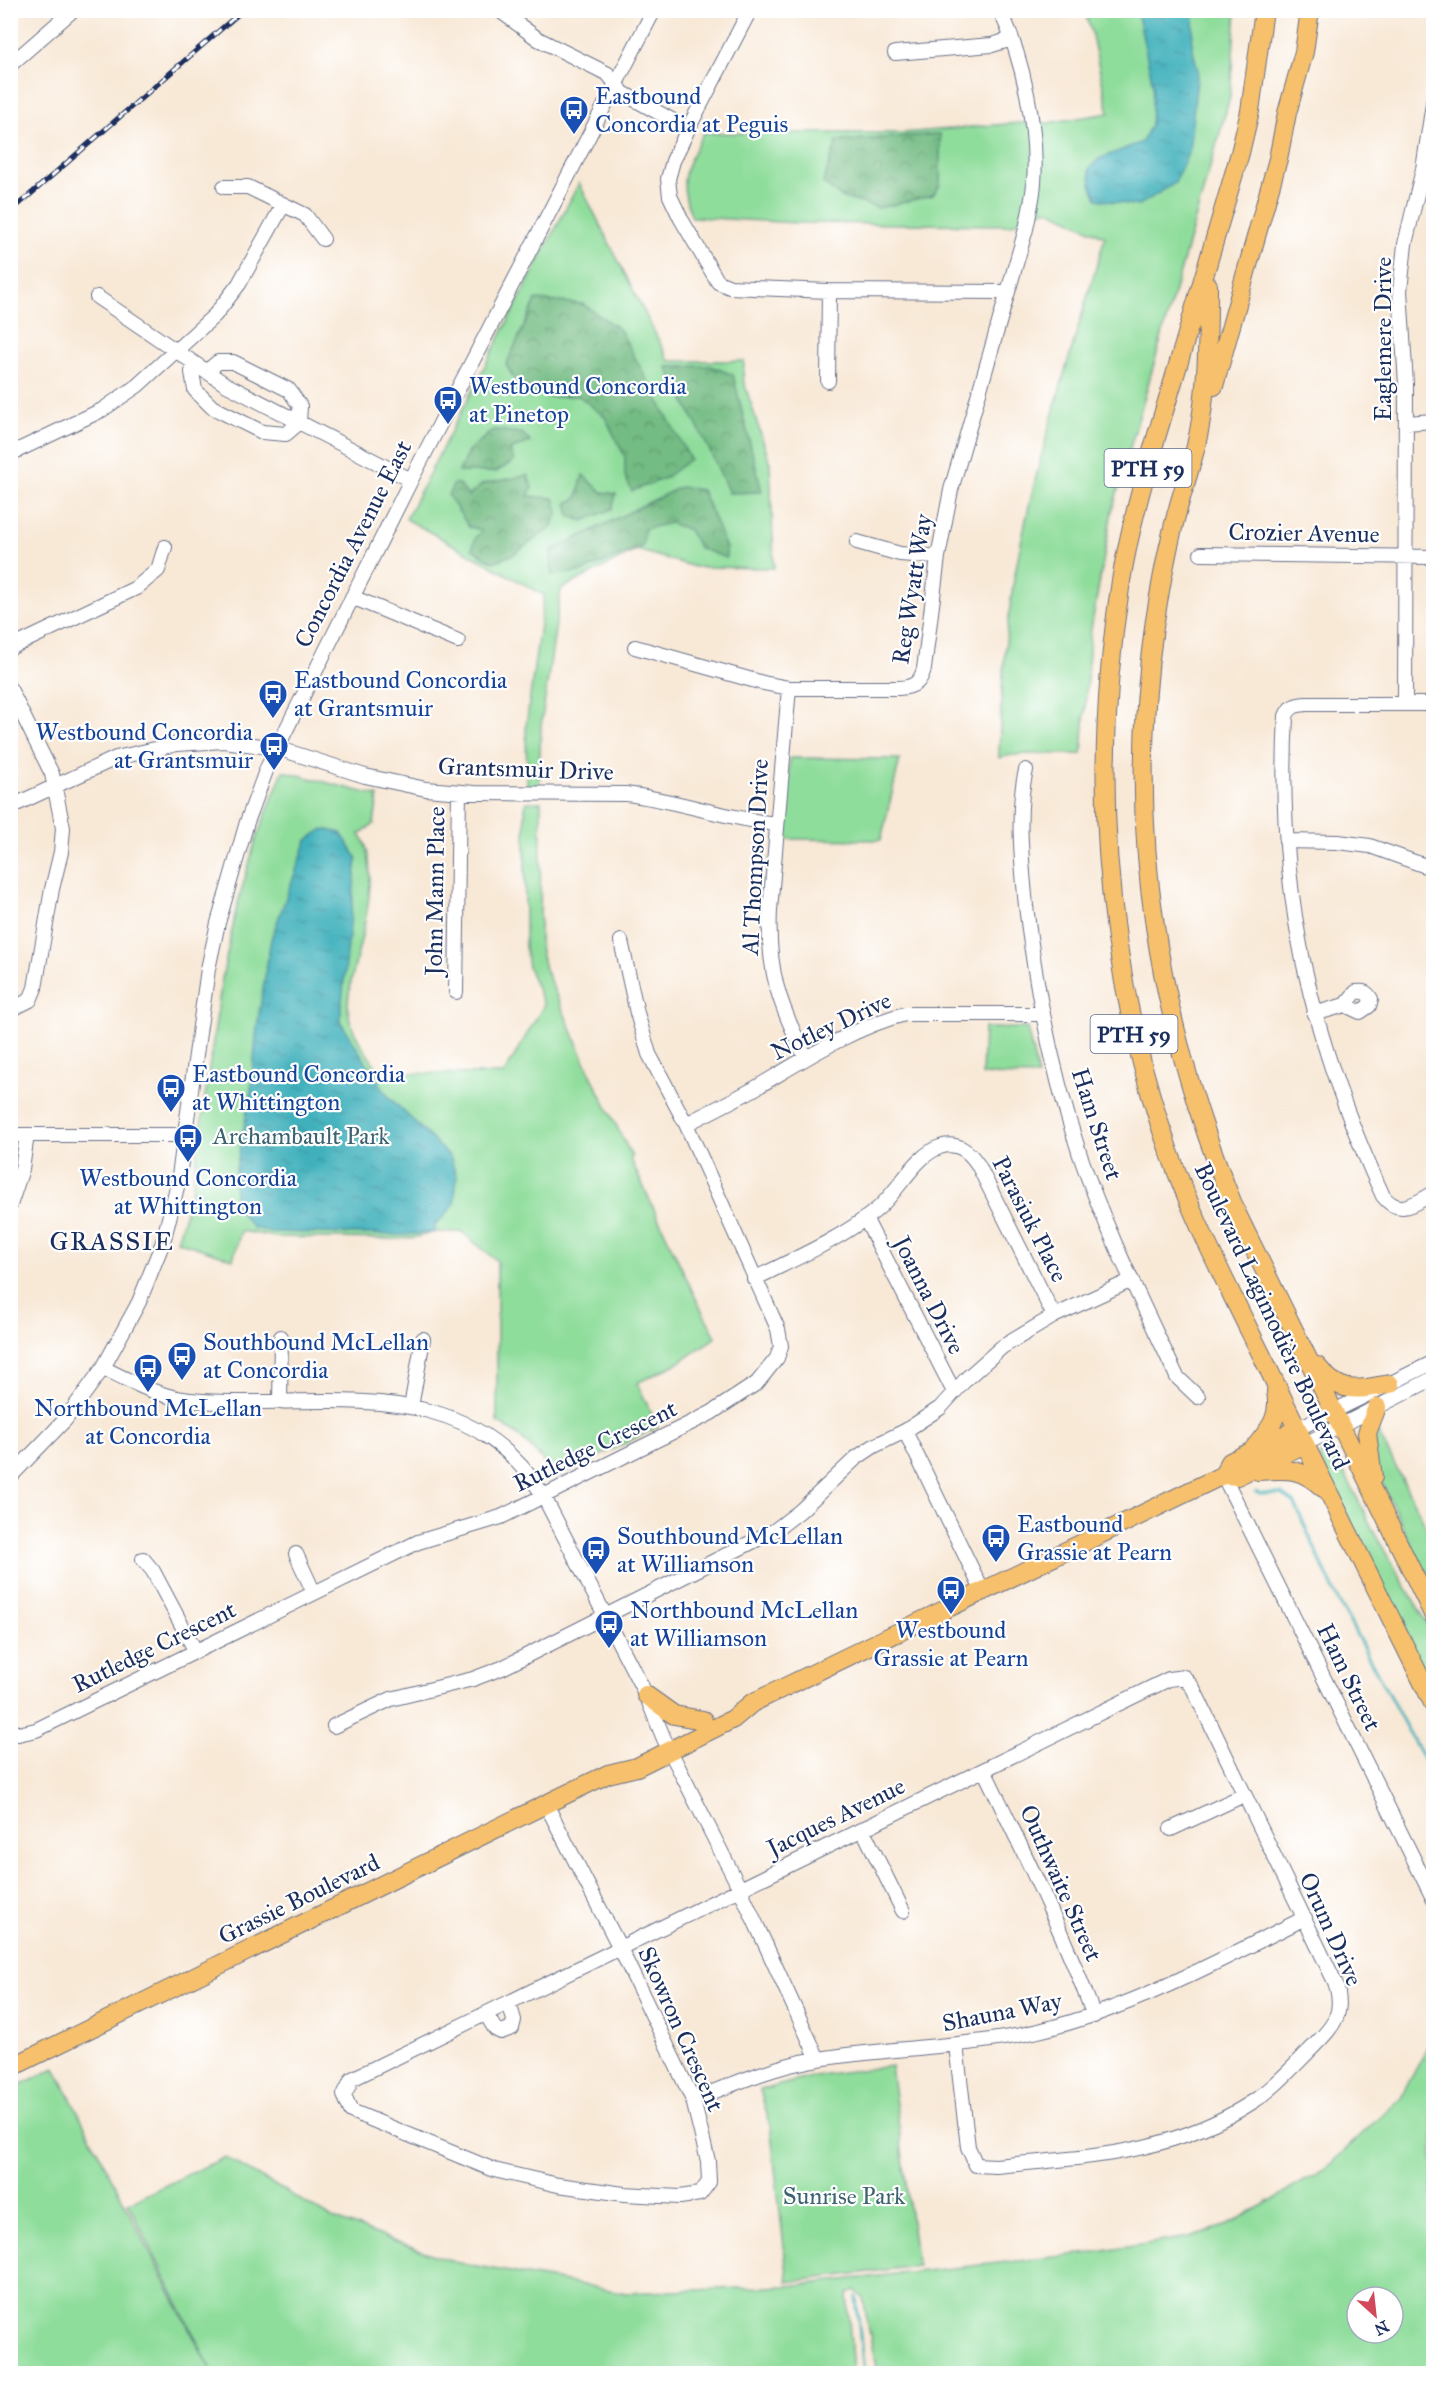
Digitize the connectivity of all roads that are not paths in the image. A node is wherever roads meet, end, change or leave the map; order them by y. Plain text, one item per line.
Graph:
1 (73, 10) edge
2 (499, 10) edge
3 (654, 10) edge
4 (750, 10) edge
5 (1000, 10) edge
6 (1253, 10) edge
7 (1264, 10) edge
8 (1310, 10) edge
9 (1012, 39) junction
10 (895, 53) dead end
11 (10, 65) edge
12 (616, 84) junction
13 (1434, 96) edge
14 (1250, 111) junction
15 (688, 129) junction
16 (224, 187) dead end
17 (283, 205) junction
18 (323, 239) dead end
19 (1209, 259) junction
20 (829, 291) junction
21 (1007, 292) junction
22 (97, 297) dead end
23 (173, 351) junction
24 (200, 368) junction
25 (828, 381) dead end
26 (1434, 421) edge
27 (299, 423) junction
28 (1406, 423) junction
29 (1196, 444) junction
30 (10, 454) edge
31 (411, 480) junction
32 (857, 542) dead end
33 (165, 547) dead end
34 (1201, 554) dead end
35 (938, 557) junction
36 (1407, 557) junction
37 (1434, 557) edge
38 (352, 597) junction
39 (458, 641) dead end
40 (635, 647) dead end
41 (10, 648) edge
42 (789, 688) junction
43 (10, 689) edge
44 (1406, 704) junction
45 (1434, 704) edge
46 (277, 748) junction
47 (1026, 770) dead end
48 (55, 786) junction
49 (459, 792) junction
50 (10, 807) edge
51 (777, 824) junction
52 (1286, 841) junction
53 (1434, 869) edge
54 (621, 942) dead end
55 (456, 992) dead end
56 (1345, 1005) dead end
57 (10, 1006) edge
58 (1043, 1014) junction
59 (1314, 1014) junction
60 (806, 1058) junction
61 (686, 1124) junction
62 (10, 1135) edge
63 (27, 1135) junction
64 (185, 1135) junction
65 (1434, 1193) edge
66 (10, 1204) edge
67 (865, 1218) junction
68 (754, 1279) junction
69 (1132, 1280) junction
70 (1054, 1316) junction
71 (281, 1337) dead end
72 (423, 1339) dead end
73 (1303, 1349) junction
74 (1264, 1362) junction
75 (1434, 1362) edge
76 (103, 1368) junction
77 (1434, 1378) edge
78 (1390, 1384) junction
79 (954, 1392) junction
80 (1198, 1398) dead end
81 (280, 1402) junction
82 (411, 1407) junction
83 (1377, 1407) junction
84 (1337, 1418) junction
85 (905, 1431) junction
86 (1301, 1437) junction
87 (1252, 1451) junction
88 (1247, 1471) junction
89 (1223, 1474) junction
90 (10, 1477) edge
91 (543, 1495) junction
92 (1331, 1498) junction
93 (1379, 1506) junction
94 (296, 1554) dead end
95 (143, 1559) dead end
96 (982, 1590) junction
97 (314, 1593) junction
98 (606, 1614) junction
99 (1434, 1616) edge
100 (196, 1652) junction
101 (1184, 1677) joint
102 (646, 1695) junction
103 (752, 1703) junction
104 (1434, 1705) edge
105 (703, 1720) junction
106 (333, 1726) dead end
107 (10, 1730) edge
108 (667, 1745) junction
109 (984, 1770) junction
110 (1244, 1795) junction
111 (546, 1804) junction
112 (1171, 1829) dead end
113 (863, 1830) junction
114 (740, 1889) junction
115 (1434, 1900) edge
116 (903, 1911) dead end
117 (1305, 1918) junction
118 (620, 1948) junction
119 (508, 2003) junction
120 (486, 2014) junction
121 (1094, 2016) junction
122 (956, 2045) junction
123 (818, 2059) junction
124 (10, 2068) edge
125 (344, 2095) joint
126 (693, 2100) junction

1 - 11 street
2 - 12 street
3 - 12 street, Concordia Avenue East
4 - 15 street
5 - 9 street, Reg Wyatt Way
6 - 14 main road
7 - 14 main road, Boulevard Lagimodière Boulevard / PTH 59
8 - 29 main road
9 - 10 street
9 - 21 street, Reg Wyatt Way
12 - 15 street
12 - 31 street, Concordia Avenue East
13 - 28 street, Eaglemere Drive
14 - 19 main road, Boulevard Lagimodière Boulevard / PTH 59
15 - 20 street
16 - 17 street
17 - 18 street
17 - 23 street
19 - 29 main road, Boulevard Lagimodière Boulevard / PTH 59
19 - 74 main road, Boulevard Lagimodière Boulevard / PTH 59
20 - 21 street
20 - 25 street
21 - 35 street, Reg Wyatt Way
22 - 23 street
23 - 24 street
23 - 30 street
24 - 27 street
24 - 27 street
24 - 27 street
26 - 28 street
27 - 31 street
28 - 36 street, Eaglemere Drive
29 - 73 main road, Boulevard Lagimodière Boulevard / PTH 59
31 - 38 street, Concordia Avenue East
32 - 35 street
33 - 41 street
34 - 36 street, Crozier Avenue
35 - 42 street, Reg Wyatt Way
36 - 37 street
36 - 44 street, Eaglemere Drive
38 - 39 street
38 - 46 street, Concordia Avenue East
40 - 42 street, Reg Wyatt Way
42 - 51 street, Al Thompson Drive
43 - 48 street
44 - 45 street
44 - 52 street
46 - 48 street, Grantsmuir Drive
46 - 49 street, Grantsmuir Drive
46 - 64 street, Concordia Avenue East
47 - 58 street, Ham Street
48 - 50 street, Grantsmuir Drive
48 - 57 street
49 - 51 street, Grantsmuir Drive
49 - 55 street, John Mann Place
51 - 60 street, Al Thompson Drive
52 - 53 street
52 - 59 street
54 - 61 street, Rutledge Crescent
56 - 59 street
58 - 60 street, Notley Drive
58 - 69 street, Ham Street
59 - 65 street
60 - 61 street, Notley Drive
61 - 68 street, Rutledge Crescent
62 - 63 street
63 - 64 street
63 - 66 street
64 - 76 street, Concordia Avenue East
67 - 68 street, Parasiuk Place
67 - 70 street, Parasiuk Place
67 - 79 street, Joanna Drive
68 - 91 street, Rutledge Crescent
69 - 70 street
69 - 80 street, Ham Street
70 - 79 street
71 - 81 street
72 - 82 street
73 - 78 main road
73 - 84 main road, Boulevard Lagimodière Boulevard / PTH 59
74 - 86 main road, Boulevard Lagimodière Boulevard / PTH 59
74 - 87 main road
75 - 78 street, Grassie Boulevard
76 - 81 street
76 - 90 street, Concordia Avenue East
77 - 83 street, Grassie Boulevard
78 - 84 street, Grassie Boulevard
79 - 85 street
81 - 82 street
82 - 91 street
83 - 84 street, Grassie Boulevard
83 - 93 main road
84 - 86 street, Grassie Boulevard
84 - 93 main road, Boulevard Lagimodière Boulevard / PTH 59
85 - 96 street
85 - 98 street
86 - 87 main road, Grassie Boulevard
86 - 88 main road, Grassie Boulevard
86 - 92 main road, Boulevard Lagimodière Boulevard / PTH 59
87 - 89 main road, Grassie Boulevard
88 - 89 main road, Grassie Boulevard
88 - 92 main road
89 - 96 main road, Grassie Boulevard
89 - 115 street, Ham Street
91 - 97 street, Rutledge Crescent
91 - 98 street
92 - 104 main road, Boulevard Lagimodière Boulevard / PTH 59
93 - 99 main road, Boulevard Lagimodière Boulevard / PTH 59
94 - 97 street
95 - 100 street
96 - 103 main road, Grassie Boulevard
97 - 100 street, Rutledge Crescent
98 - 102 street
98 - 106 street
100 - 107 street, Rutledge Crescent
101 - 109 street, Jacques Avenue
101 - 110 street, Orum Drive
102 - 105 main road
102 - 108 street
103 - 105 main road, Grassie Boulevard
103 - 108 main road, Grassie Boulevard
105 - 108 main road, Grassie Boulevard
108 - 111 main road, Grassie Boulevard
108 - 114 street
109 - 113 street, Jacques Avenue
109 - 121 street, Outhwaite Street
110 - 112 street
110 - 117 street, Orum Drive
111 - 118 street, Skowron Crescent
111 - 124 main road, Grassie Boulevard
113 - 114 street, Jacques Avenue
113 - 116 street
114 - 118 street, Jacques Avenue
114 - 123 street
117 - 121 street, Shauna Way
117 - 122 street, Orum Drive
118 - 119 street, Jacques Avenue
118 - 126 street, Skowron Crescent
119 - 120 street, Jacques Avenue
119 - 120 street
120 - 125 street, Jacques Avenue
121 - 122 street, Shauna Way
122 - 123 street, Shauna Way
123 - 126 street, Shauna Way
125 - 126 street, Skowron Crescent

